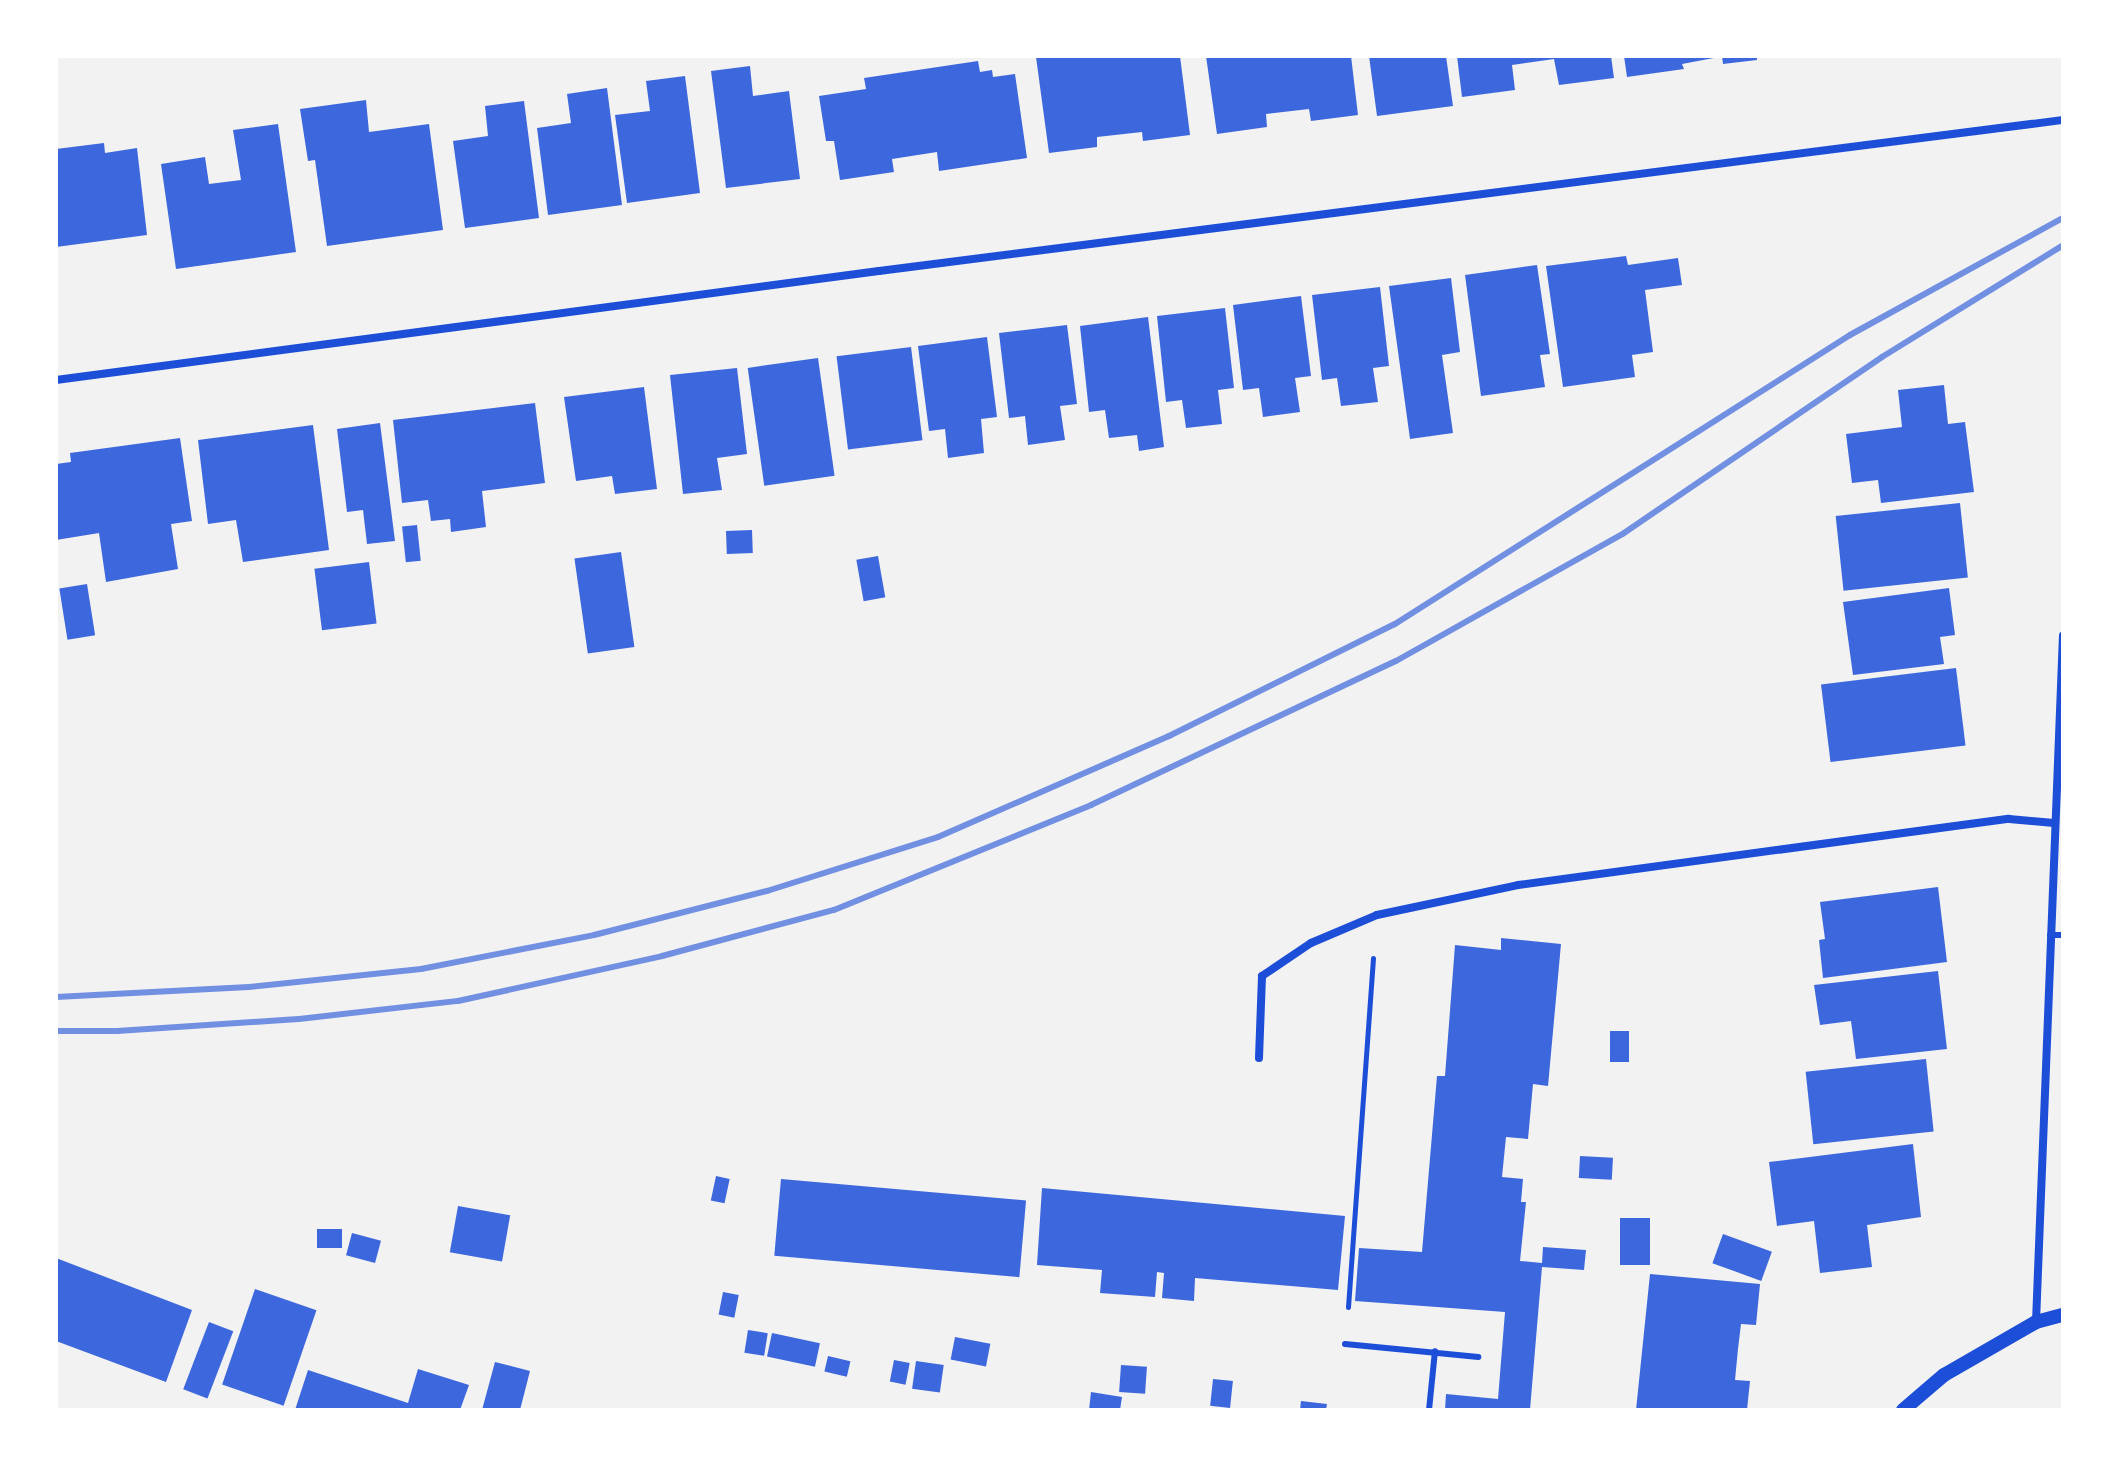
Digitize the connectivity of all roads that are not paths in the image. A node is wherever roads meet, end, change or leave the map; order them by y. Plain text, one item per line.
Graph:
1 (2063, 120) edge
2 (56, 380) edge
3 (2063, 636) edge
4 (2054, 823) junction
5 (2050, 935) junction
6 (2063, 935) edge
7 (1259, 1058) dead end
8 (2063, 1315) edge
9 (2036, 1322) junction
10 (1345, 1344) road end
11 (1435, 1351) junction
12 (1478, 1357) dead end
13 (1429, 1410) edge
14 (1903, 1410) edge

1 - 2 street
3 - 4 street
4 - 5 street
4 - 7 street
5 - 6 lane
5 - 9 street
8 - 9 street
9 - 14 street
10 - 11 lane
11 - 12 lane
11 - 13 lane

